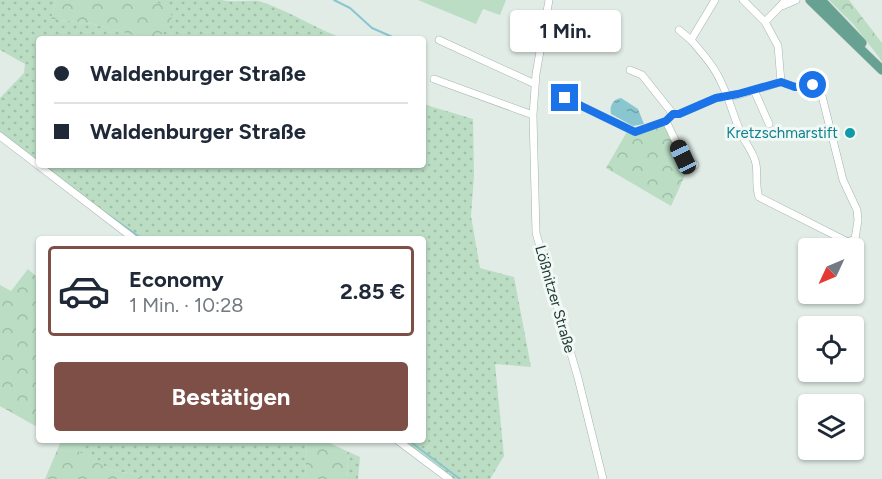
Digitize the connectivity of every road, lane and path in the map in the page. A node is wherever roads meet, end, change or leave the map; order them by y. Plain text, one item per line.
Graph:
1 (549, 0) edge
2 (715, 0) edge
3 (743, 0) edge
4 (796, 0) edge
5 (810, 0) edge
6 (821, 0) edge
7 (784, 3) edge
8 (765, 22) junction
9 (679, 30) dead end
10 (439, 40) dead end
11 (691, 40) junction
12 (882, 69) edge
13 (630, 70) dead end
14 (434, 79) dead end
15 (781, 82) junction
16 (535, 84) junction
17 (754, 90) junction
18 (727, 95) junction
19 (565, 98) dead end
20 (673, 114) junction
21 (533, 115) junction
22 (666, 121) junction
23 (769, 124) dead end
24 (0, 136) edge
25 (36, 164) edge
26 (695, 165) dead end
27 (42, 168) edge
28 (130, 236) edge
29 (401, 443) edge
30 (449, 479) edge
31 (603, 479) edge

1 - 16 street, Lößnitzer Straße
2 - 11 street
3 - 8 street
4 - 7 street
5 - 12 main road
6 - 12 main road
7 - 8 street
8 - 15 street
9 - 11 street
10 - 16 street
11 - 18 street
13 - 20 street
14 - 21 street
15 - 17 street
15 - 18 street
16 - 21 street, Lößnitzer Straße
17 - 18 street
17 - 23 street
18 - 20 street
19 - 22 street
20 - 22 street
21 - 31 street, Lößnitzer Straße
22 - 26 street
24 - 25 street
27 - 28 street
29 - 30 street

